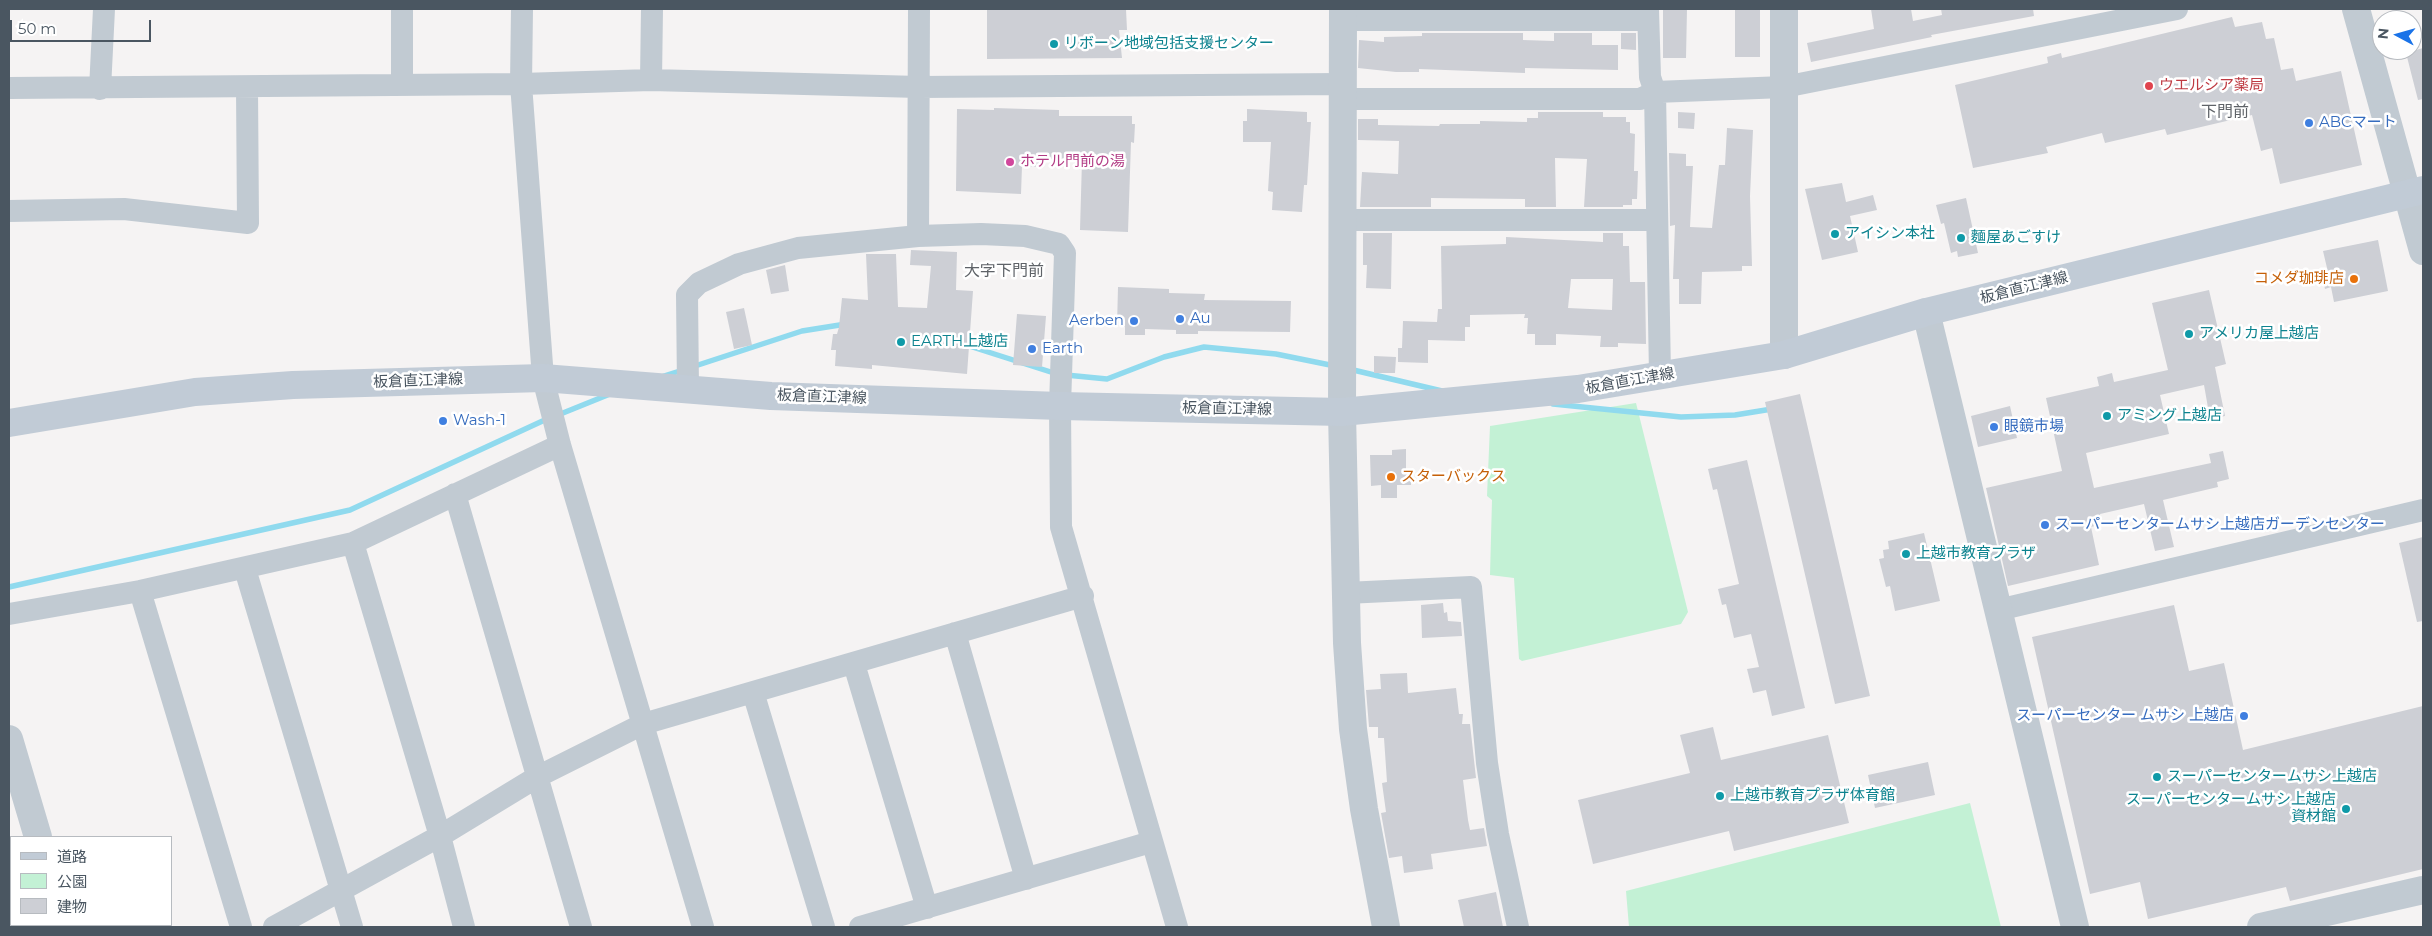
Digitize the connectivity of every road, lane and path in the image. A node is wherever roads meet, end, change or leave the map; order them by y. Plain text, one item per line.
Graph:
1 (104, 9) edge
2 (402, 9) edge
3 (522, 9) edge
4 (652, 9) edge
5 (919, 9) edge
6 (1784, 9) edge
7 (2177, 9) edge
8 (2356, 9) edge
9 (1343, 14) edge
10 (1648, 14) edge
11 (1600, 15) edge
12 (651, 80) junction
13 (521, 84) junction
14 (402, 85) junction
15 (1784, 86) junction
16 (919, 87) junction
17 (9, 88) edge
18 (247, 88) junction
19 (100, 89) junction
20 (1342, 91) junction
21 (1655, 92) junction
22 (2416, 191) edge
23 (9, 212) edge
24 (1343, 220) junction
25 (1656, 220) junction
26 (918, 236) junction
27 (2423, 251) edge
28 (1926, 312) junction
29 (1784, 355) junction
30 (1660, 375) junction
31 (542, 378) junction
32 (688, 388) junction
33 (1060, 406) junction
34 (1342, 412) junction
35 (9, 422) edge
36 (560, 445) junction
37 (455, 494) junction
38 (2423, 510) edge
39 (353, 543) junction
40 (245, 569) junction
41 (140, 591) junction
42 (1346, 593) junction
43 (1083, 596) junction
44 (1998, 610) junction
45 (9, 614) edge
46 (954, 633) junction
47 (854, 664) junction
48 (753, 692) junction
49 (643, 724) junction
50 (9, 739) edge
51 (537, 777) junction
52 (38, 836) edge
53 (440, 836) junction
54 (1151, 842) junction
55 (1026, 879) junction
56 (2423, 890) edge
57 (340, 892) junction
58 (927, 908) junction
59 (241, 927) edge
60 (274, 927) edge
61 (352, 927) edge
62 (464, 927) edge
63 (581, 927) edge
64 (702, 927) edge
65 (824, 927) edge
66 (860, 927) edge
67 (1177, 927) edge
68 (1386, 927) edge
69 (1518, 927) edge
70 (2075, 927) edge
71 (2261, 927) edge

1 - 19 street
2 - 14 street
3 - 13 street
4 - 12 street
5 - 16 street
6 - 15 street
7 - 15 street
8 - 22 street
9 - 11 street
9 - 20 street
10 - 11 street
10 - 21 street
12 - 13 street
12 - 16 street
13 - 14 street
13 - 31 street
14 - 18 street
15 - 21 street
15 - 29 street
16 - 20 street
16 - 26 street
17 - 19 street
18 - 19 street
18 - 23 street
20 - 21 street
20 - 24 street
21 - 25 street
22 - 27 street
22 - 28 main road, 板倉直江津線
24 - 25 street
24 - 34 street
25 - 30 street
26 - 32 street
26 - 33 street
28 - 29 main road, 板倉直江津線
28 - 44 street
29 - 30 main road, 板倉直江津線
30 - 34 main road, 板倉直江津線
31 - 32 main road, 板倉直江津線
31 - 35 main road, 板倉直江津線
31 - 36 street
32 - 33 main road, 板倉直江津線
33 - 34 main road, 板倉直江津線
33 - 43 street
34 - 42 street
36 - 37 street
36 - 49 street
37 - 39 street
37 - 51 street
38 - 44 street
39 - 40 street
39 - 53 street
40 - 41 street
40 - 57 street
41 - 45 street
41 - 59 street
42 - 68 street
42 - 69 street
43 - 46 street
43 - 54 street
44 - 70 street
46 - 47 street
46 - 55 street
47 - 48 street
47 - 58 street
48 - 49 street
48 - 65 street
49 - 51 street
49 - 64 street
50 - 52 street
51 - 53 street
51 - 63 street
53 - 57 street
53 - 62 street
54 - 55 street
54 - 67 street
55 - 58 street
56 - 71 street
57 - 60 street
57 - 61 street
58 - 66 street

